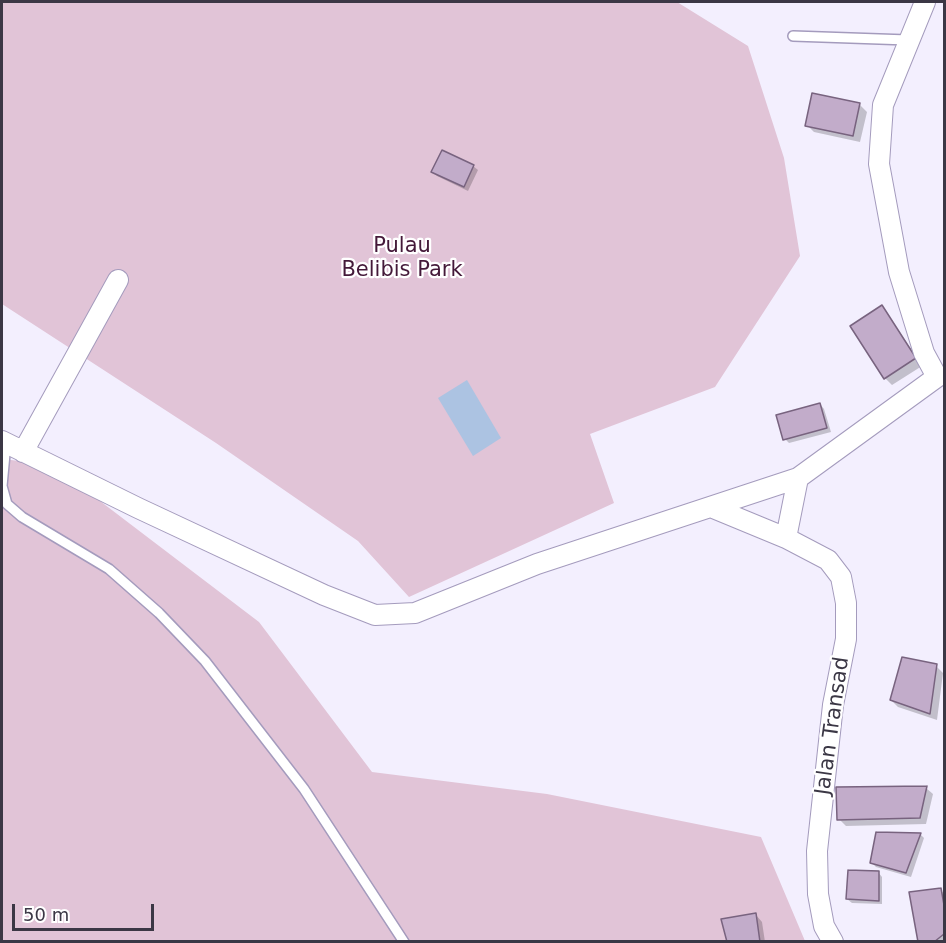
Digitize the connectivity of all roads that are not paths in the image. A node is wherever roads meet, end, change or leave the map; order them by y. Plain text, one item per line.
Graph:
1 (925, 2) edge
2 (793, 36) dead end
3 (908, 40) junction
4 (118, 280) dead end
5 (942, 380) edge
6 (10, 445) edge
7 (798, 478) junction
8 (2, 486) edge
9 (711, 507) junction
10 (786, 538) junction
11 (404, 942) edge
12 (832, 942) edge

1 - 3 street
2 - 3 lane
3 - 5 street
4 - 6 street
5 - 7 street
6 - 8 lane
6 - 9 street
7 - 9 street
7 - 10 street
8 - 11 lane
9 - 10 street, Jalan Transad
10 - 12 street, Jalan Transad

